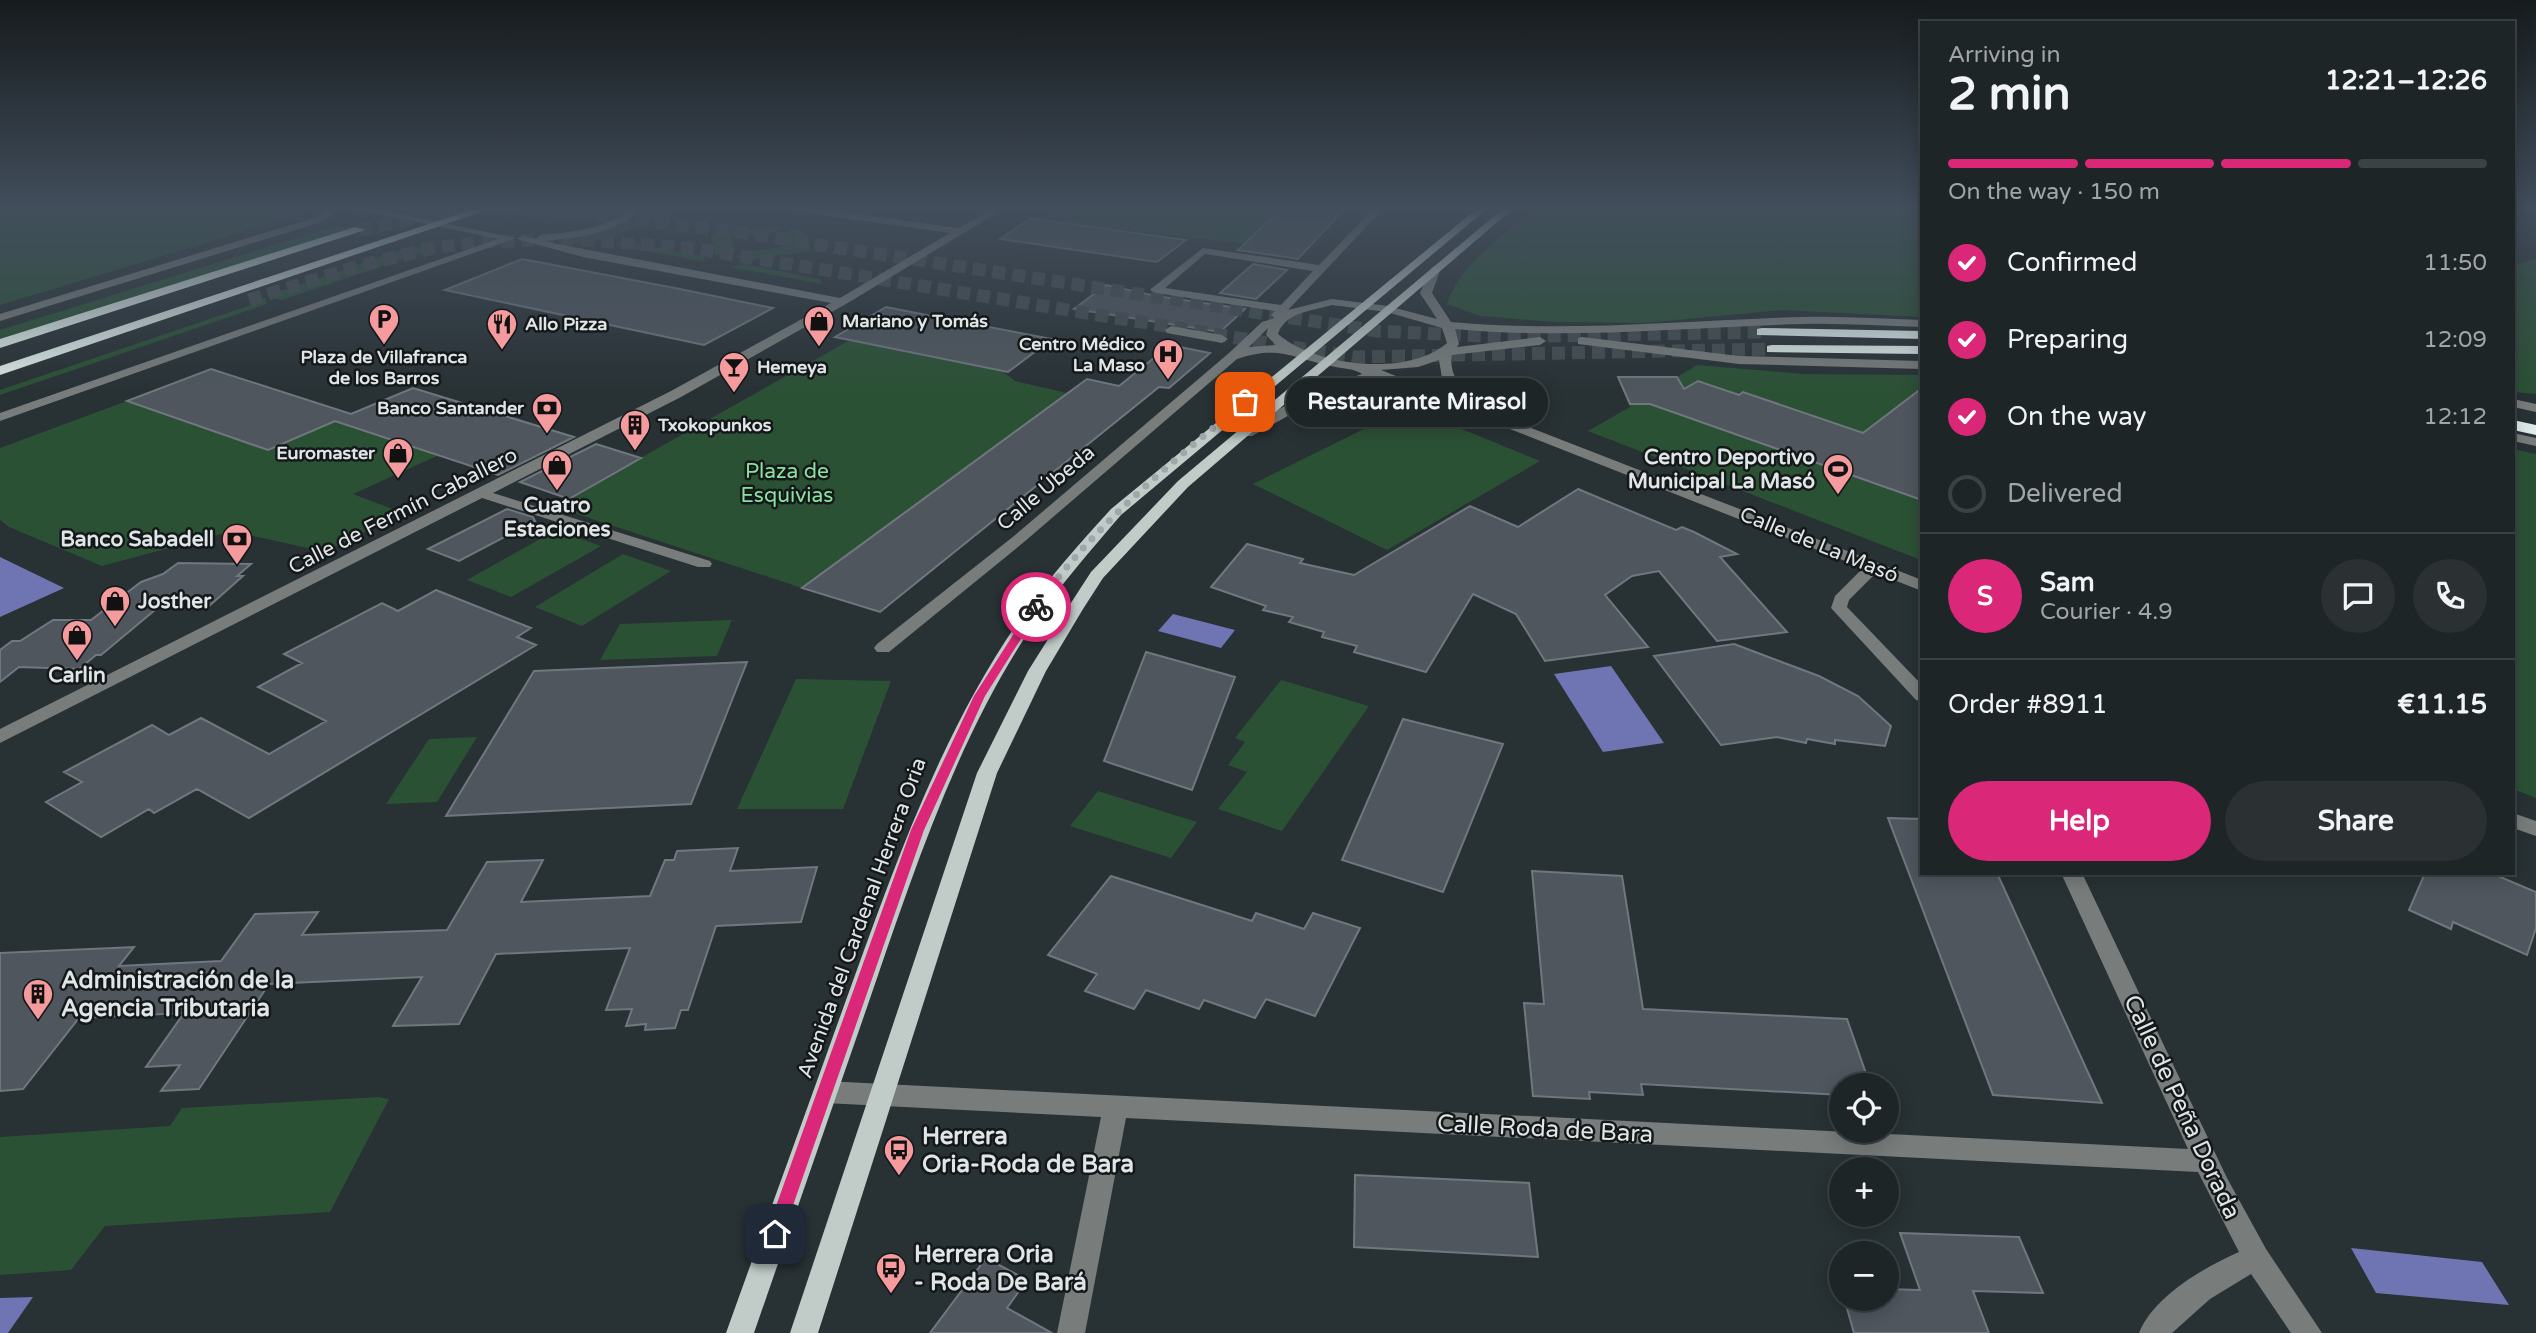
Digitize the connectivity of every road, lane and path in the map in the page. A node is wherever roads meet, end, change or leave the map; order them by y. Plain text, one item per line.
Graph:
1 (158, 269) edge
2 (236, 269) edge
3 (268, 269) edge
4 (306, 269) edge
5 (429, 269) edge
6 (665, 269) edge
7 (898, 269) edge
8 (1181, 269) edge
9 (1323, 269) edge
10 (1404, 269) edge
11 (1435, 269) edge
12 (1436, 269) edge
13 (1306, 285) junction
14 (249, 300) tunnel mouth
15 (842, 302) junction
16 (1359, 304) junction
17 (1388, 309) junction
18 (1279, 317) junction
19 (0, 318) edge
20 (1920, 324) edge
21 (1446, 325) junction
22 (1171, 330) dead end
23 (1762, 332) tunnel mouth
24 (1920, 335) edge
25 (1222, 339) dead end
26 (0, 344) edge
27 (1772, 349) tunnel mouth
28 (1920, 351) edge
29 (1298, 352) junction
30 (1446, 352) junction
31 (1233, 356) junction
32 (0, 357) edge
33 (1328, 361) junction
34 (1349, 364) junction
35 (1920, 365) edge
36 (1390, 367) junction
37 (0, 371) edge
38 (1373, 374) junction
39 (0, 385) edge
40 (1341, 387) junction
41 (1418, 393) junction
42 (2515, 403) edge
43 (2536, 408) edge
44 (2515, 411) edge
45 (2536, 415) edge
46 (0, 417) edge
47 (2515, 425) edge
48 (1520, 428) junction
49 (2536, 429) edge
50 (2515, 437) edge
51 (1233, 442) junction
52 (2536, 442) edge
53 (483, 494) junction
54 (704, 564) dead end
55 (1873, 567) junction
56 (1920, 585) edge
57 (883, 648) dead end
58 (1920, 694) edge
59 (0, 737) edge
60 (2515, 821) edge
61 (2536, 829) edge
62 (2072, 875) edge
63 (825, 1092) junction
64 (881, 1095) junction
65 (1116, 1105) junction
66 (2206, 1161) junction
67 (2256, 1258) junction
68 (740, 1333) edge
69 (804, 1333) edge
70 (1071, 1333) edge
71 (2153, 1333) edge
72 (2308, 1333) edge

1 - 19 street
2 - 26 highway
3 - 32 highway
4 - 37 highway
5 - 46 street
6 - 15 street
7 - 15 street, Calle de Fermín Caballero
8 - 18 street
9 - 13 street, Calle Úbeda
10 - 16 main road, Avenida del Cardenal Herrera Oria
11 - 17 main road
12 - 21 street
13 - 16 street
13 - 18 street, Calle Úbeda
14 - 39 highway
15 - 53 street, Calle de Fermín Caballero
16 - 17 street
16 - 18 street
16 - 29 main road, Avenida del Cardenal Herrera Oria
17 - 21 street
17 - 33 main road
18 - 29 street
18 - 31 street, Calle Úbeda
20 - 21 street
21 - 30 street
22 - 25 street
23 - 24 highway
27 - 28 highway
29 - 31 street, Calle Úbeda
29 - 33 street
29 - 63 main road, Avenida del Cardenal Herrera Oria
30 - 35 street
30 - 36 street
30 - 48 street, Calle de La Masó
31 - 57 street, Calle Úbeda
33 - 34 street
33 - 51 main road
34 - 36 street
34 - 38 street, Calle de La Masó
36 - 38 street
38 - 40 street
38 - 41 street, Calle de La Masó
40 - 41 street, Calle de La Masó
40 - 51 street
41 - 48 street, Calle de La Masó
42 - 43 street
44 - 45 highway
47 - 49 highway
48 - 55 street, Calle de La Masó
50 - 52 street
51 - 64 main road
53 - 54 street
53 - 59 street, Calle de Fermín Caballero
55 - 56 street, Calle de La Masó
55 - 58 street
60 - 61 street
62 - 66 street, Calle de Peña Dorada
63 - 64 street, Calle Roda de Bara
63 - 68 main road, Avenida del Cardenal Herrera Oria
64 - 65 street, Calle Roda de Bara
64 - 69 main road
65 - 66 street, Calle Roda de Bara
65 - 70 street
66 - 67 street, Calle de Peña Dorada
67 - 71 street
67 - 72 street, Calle de Peña Dorada

